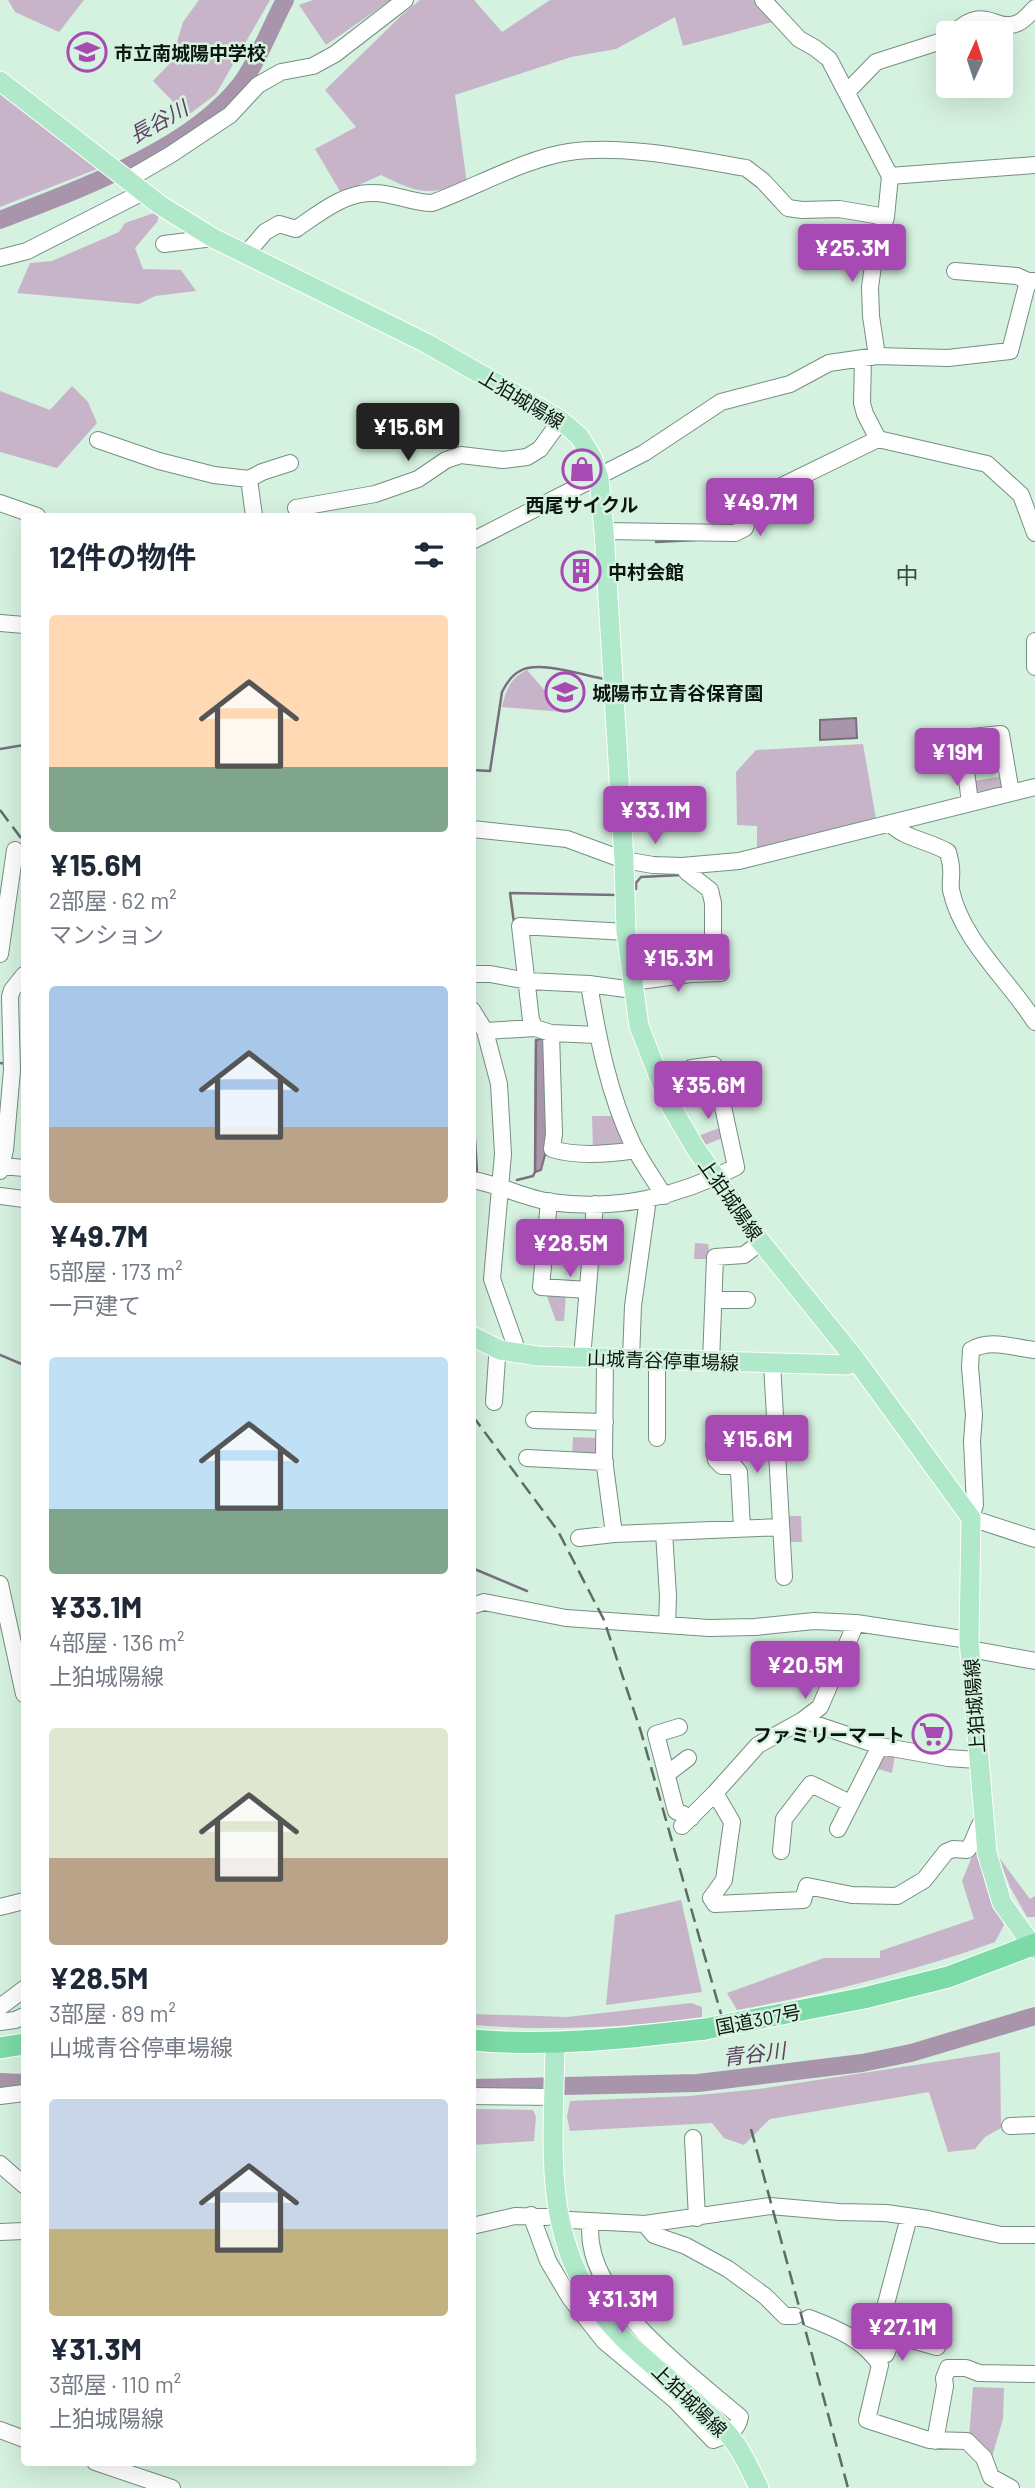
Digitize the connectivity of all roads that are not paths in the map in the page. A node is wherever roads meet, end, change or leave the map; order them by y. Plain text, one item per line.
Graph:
1 (405, 0) edge
2 (763, 0) edge
3 (1035, 8) edge
4 (974, 21) edge
5 (994, 21) edge
6 (1013, 24) edge
7 (936, 43) edge
8 (0, 81) edge
9 (847, 92) junction
10 (1035, 165) edge
11 (890, 176) junction
12 (124, 178) junction
13 (143, 192) junction
14 (886, 217) junction
15 (213, 238) junction
16 (164, 244) dead end
17 (246, 254) junction
18 (0, 258) edge
19 (955, 271) dead end
20 (1031, 281) edge
21 (870, 357) junction
22 (561, 420) junction
23 (877, 439) junction
24 (98, 440) dead end
25 (290, 463) dead end
26 (599, 478) junction
27 (249, 479) junction
28 (0, 503) edge
29 (28, 513) edge
30 (254, 513) edge
31 (298, 513) edge
32 (604, 531) junction
33 (1035, 533) edge
34 (476, 539) edge
35 (0, 623) edge
36 (21, 625) edge
37 (1035, 641) edge
38 (1035, 667) edge
39 (1035, 788) edge
40 (1011, 793) junction
41 (970, 803) junction
42 (891, 824) junction
43 (476, 829) edge
44 (622, 832) junction
45 (567, 839) junction
46 (15, 850) dead end
47 (624, 860) junction
48 (682, 866) junction
49 (626, 932) junction
50 (0, 954) edge
51 (476, 974) edge
52 (21, 977) edge
53 (528, 981) junction
54 (589, 984) junction
55 (6, 986) edge
56 (633, 986) junction
57 (476, 1016) edge
58 (1035, 1022) edge
59 (485, 1031) junction
60 (543, 1031) junction
61 (597, 1035) junction
62 (669, 1103) junction
63 (4, 1111) edge
64 (636, 1150) junction
65 (1, 1168) edge
66 (21, 1168) edge
67 (716, 1177) junction
68 (476, 1181) edge
69 (500, 1187) junction
70 (0, 1196) edge
71 (664, 1196) junction
72 (21, 1199) edge
73 (648, 1199) junction
74 (549, 1201) junction
75 (595, 1203) junction
76 (761, 1242) junction
77 (588, 1290) junction
78 (714, 1300) junction
79 (747, 1300) dead end
80 (476, 1338) edge
81 (1035, 1350) edge
82 (508, 1352) junction
83 (582, 1358) junction
84 (605, 1359) junction
85 (631, 1359) junction
86 (657, 1360) junction
87 (856, 1360) junction
88 (711, 1362) junction
89 (772, 1363) junction
90 (494, 1402) dead end
91 (534, 1420) dead end
92 (605, 1422) junction
93 (776, 1435) junction
94 (657, 1438) dead end
95 (527, 1458) dead end
96 (605, 1462) junction
97 (971, 1518) junction
98 (781, 1527) junction
99 (742, 1528) junction
100 (664, 1532) junction
101 (614, 1534) junction
102 (579, 1538) dead end
103 (1035, 1539) edge
104 (783, 1577) dead end
105 (0, 1584) edge
106 (476, 1605) edge
107 (856, 1623) junction
108 (667, 1625) junction
109 (969, 1645) junction
110 (1035, 1661) edge
111 (21, 1680) edge
112 (803, 1720) junction
113 (679, 1727) dead end
114 (880, 1746) junction
115 (688, 1758) dead end
116 (977, 1760) junction
117 (667, 1774) junction
118 (715, 1793) junction
119 (850, 1803) junction
120 (984, 1819) junction
121 (838, 1829) dead end
122 (781, 1851) dead end
123 (21, 1902) edge
124 (0, 1907) edge
125 (1034, 1946) edge
126 (21, 1991) edge
127 (0, 2007) edge
128 (21, 2017) edge
129 (0, 2022) edge
130 (476, 2041) edge
131 (21, 2044) edge
132 (0, 2048) edge
133 (555, 2052) junction
134 (21, 2093) edge
135 (555, 2094) junction
136 (0, 2096) edge
137 (476, 2096) edge
138 (1010, 2126) dead end
139 (1035, 2126) edge
140 (694, 2138) dead end
141 (0, 2164) edge
142 (21, 2182) edge
143 (909, 2217) junction
144 (697, 2218) junction
145 (570, 2220) dead end
146 (590, 2222) junction
147 (645, 2224) junction
148 (476, 2225) edge
149 (21, 2231) edge
150 (0, 2232) edge
151 (1035, 2235) edge
152 (937, 2347) dead end
153 (873, 2353) junction
154 (1035, 2374) edge
155 (0, 2430) edge
156 (728, 2435) junction
157 (21, 2438) edge
158 (935, 2441) junction
159 (106, 2466) edge
160 (128, 2474) edge
161 (172, 2488) edge
162 (759, 2488) edge
163 (1011, 2488) edge

1 - 12 street
2 - 9 street
3 - 6 street
4 - 5 street
7 - 9 street
8 - 12 main road, 上狛城陽線
9 - 11 street
10 - 11 street
11 - 14 street
12 - 13 main road, 上狛城陽線
13 - 15 main road, 上狛城陽線
13 - 18 street
14 - 17 street
14 - 21 street
15 - 16 street
15 - 17 main road, 上狛城陽線
17 - 22 main road, 上狛城陽線
19 - 20 street
20 - 21 street
21 - 23 street
21 - 26 street
22 - 26 main road, 上狛城陽線
22 - 31 street
23 - 32 street
23 - 33 street
24 - 27 street
25 - 27 street
26 - 32 main road, 上狛城陽線
26 - 34 street
27 - 30 street
28 - 29 street
32 - 44 main road, 上狛城陽線
35 - 36 street
37 - 38 street
39 - 40 street
40 - 41 street
40 - 41 street
41 - 42 street
42 - 48 street
42 - 58 street
43 - 45 street
44 - 45 street
44 - 47 main road, 上狛城陽線
45 - 47 street
46 - 50 street
47 - 48 street
47 - 49 main road, 上狛城陽線
48 - 56 street
49 - 53 street
49 - 56 main road, 上狛城陽線
51 - 53 street
52 - 55 street
53 - 54 street
53 - 60 street
54 - 56 street
54 - 61 street
55 - 63 street
56 - 62 main road, 上狛城陽線
57 - 59 street
59 - 60 street
59 - 69 street
60 - 61 street
60 - 64 street
61 - 64 street
62 - 67 main road, 上狛城陽線
62 - 67 street
63 - 65 street
64 - 71 street
65 - 66 street
67 - 71 street
67 - 76 main road, 上狛城陽線
68 - 69 street
69 - 74 street
69 - 82 street
70 - 72 street
71 - 73 street
73 - 75 street
73 - 85 street
74 - 75 street
74 - 77 street
75 - 77 street
76 - 78 street
76 - 87 main road, 上狛城陽線
77 - 83 street
78 - 79 street
78 - 88 street
80 - 82 main road, 山城青谷停車場線
81 - 97 street
82 - 83 main road, 山城青谷停車場線
82 - 90 street
83 - 84 main road, 山城青谷停車場線
84 - 85 main road, 山城青谷停車場線
84 - 92 street
85 - 86 main road, 山城青谷停車場線
86 - 88 main road, 山城青谷停車場線
86 - 94 street
87 - 89 main road, 山城青谷停車場線
87 - 97 main road, 上狛城陽線
88 - 89 main road, 山城青谷停車場線
89 - 93 street
91 - 92 street
92 - 96 street
93 - 98 street
93 - 99 street
95 - 96 street
96 - 101 street
97 - 103 street
97 - 109 main road, 上狛城陽線
98 - 99 street
98 - 104 street
99 - 100 street
100 - 101 street
100 - 108 street
101 - 102 street
105 - 111 street
106 - 108 street
107 - 108 street
107 - 109 street
107 - 112 street
109 - 110 street
109 - 116 main road, 上狛城陽線
112 - 114 street
112 - 118 street
113 - 117 street
114 - 116 street
114 - 119 street
115 - 117 street
116 - 120 main road, 上狛城陽線
117 - 118 street
118 - 120 street
119 - 121 street
119 - 122 street
120 - 125 main road, 上狛城陽線
123 - 124 street
125 - 133 highway, 国道307号, bridge
126 - 127 street
128 - 129 street
130 - 133 highway, 国道307号
131 - 132 highway
133 - 135 main road, 上狛城陽線
134 - 136 street
135 - 137 street
135 - 156 main road, 上狛城陽線
138 - 139 street
140 - 144 street
141 - 142 street
143 - 144 street
143 - 151 street
143 - 153 street
144 - 147 street
145 - 146 street
146 - 147 street
146 - 156 street
147 - 153 street
148 - 156 street
149 - 150 street
152 - 153 street
153 - 158 street
154 - 158 street
155 - 157 street
156 - 162 main road, 上狛城陽線
158 - 163 street
159 - 160 street
160 - 161 street

